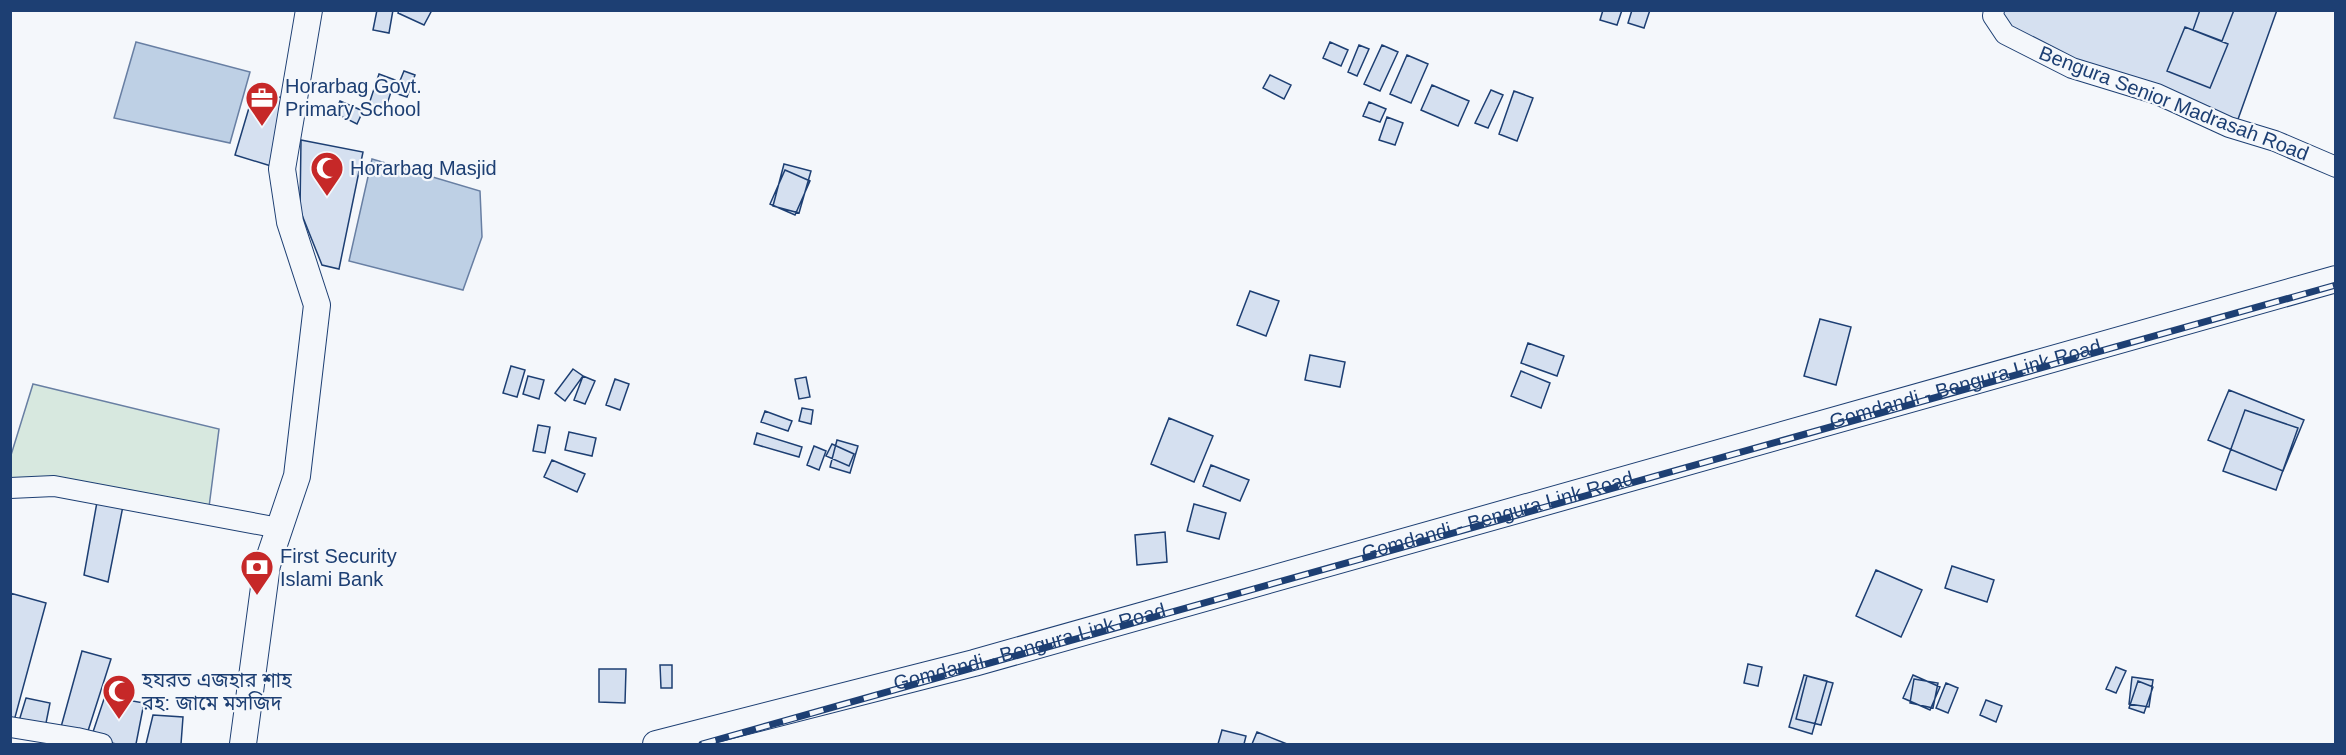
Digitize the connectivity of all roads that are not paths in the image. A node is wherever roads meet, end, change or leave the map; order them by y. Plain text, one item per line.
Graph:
1 (309, 10) edge
2 (1994, 10) edge
3 (2336, 167) edge
4 (2336, 279) edge
5 (10, 488) edge
6 (279, 528) junction
7 (10, 727) edge
8 (102, 744) edge
9 (243, 744) edge
10 (656, 744) edge

1 - 6 main road
2 - 3 street, Bengura Senior Madrasah Road
4 - 10 main road, Gomdandi - Bengura Link Road
5 - 6 street
6 - 9 main road
7 - 8 street

